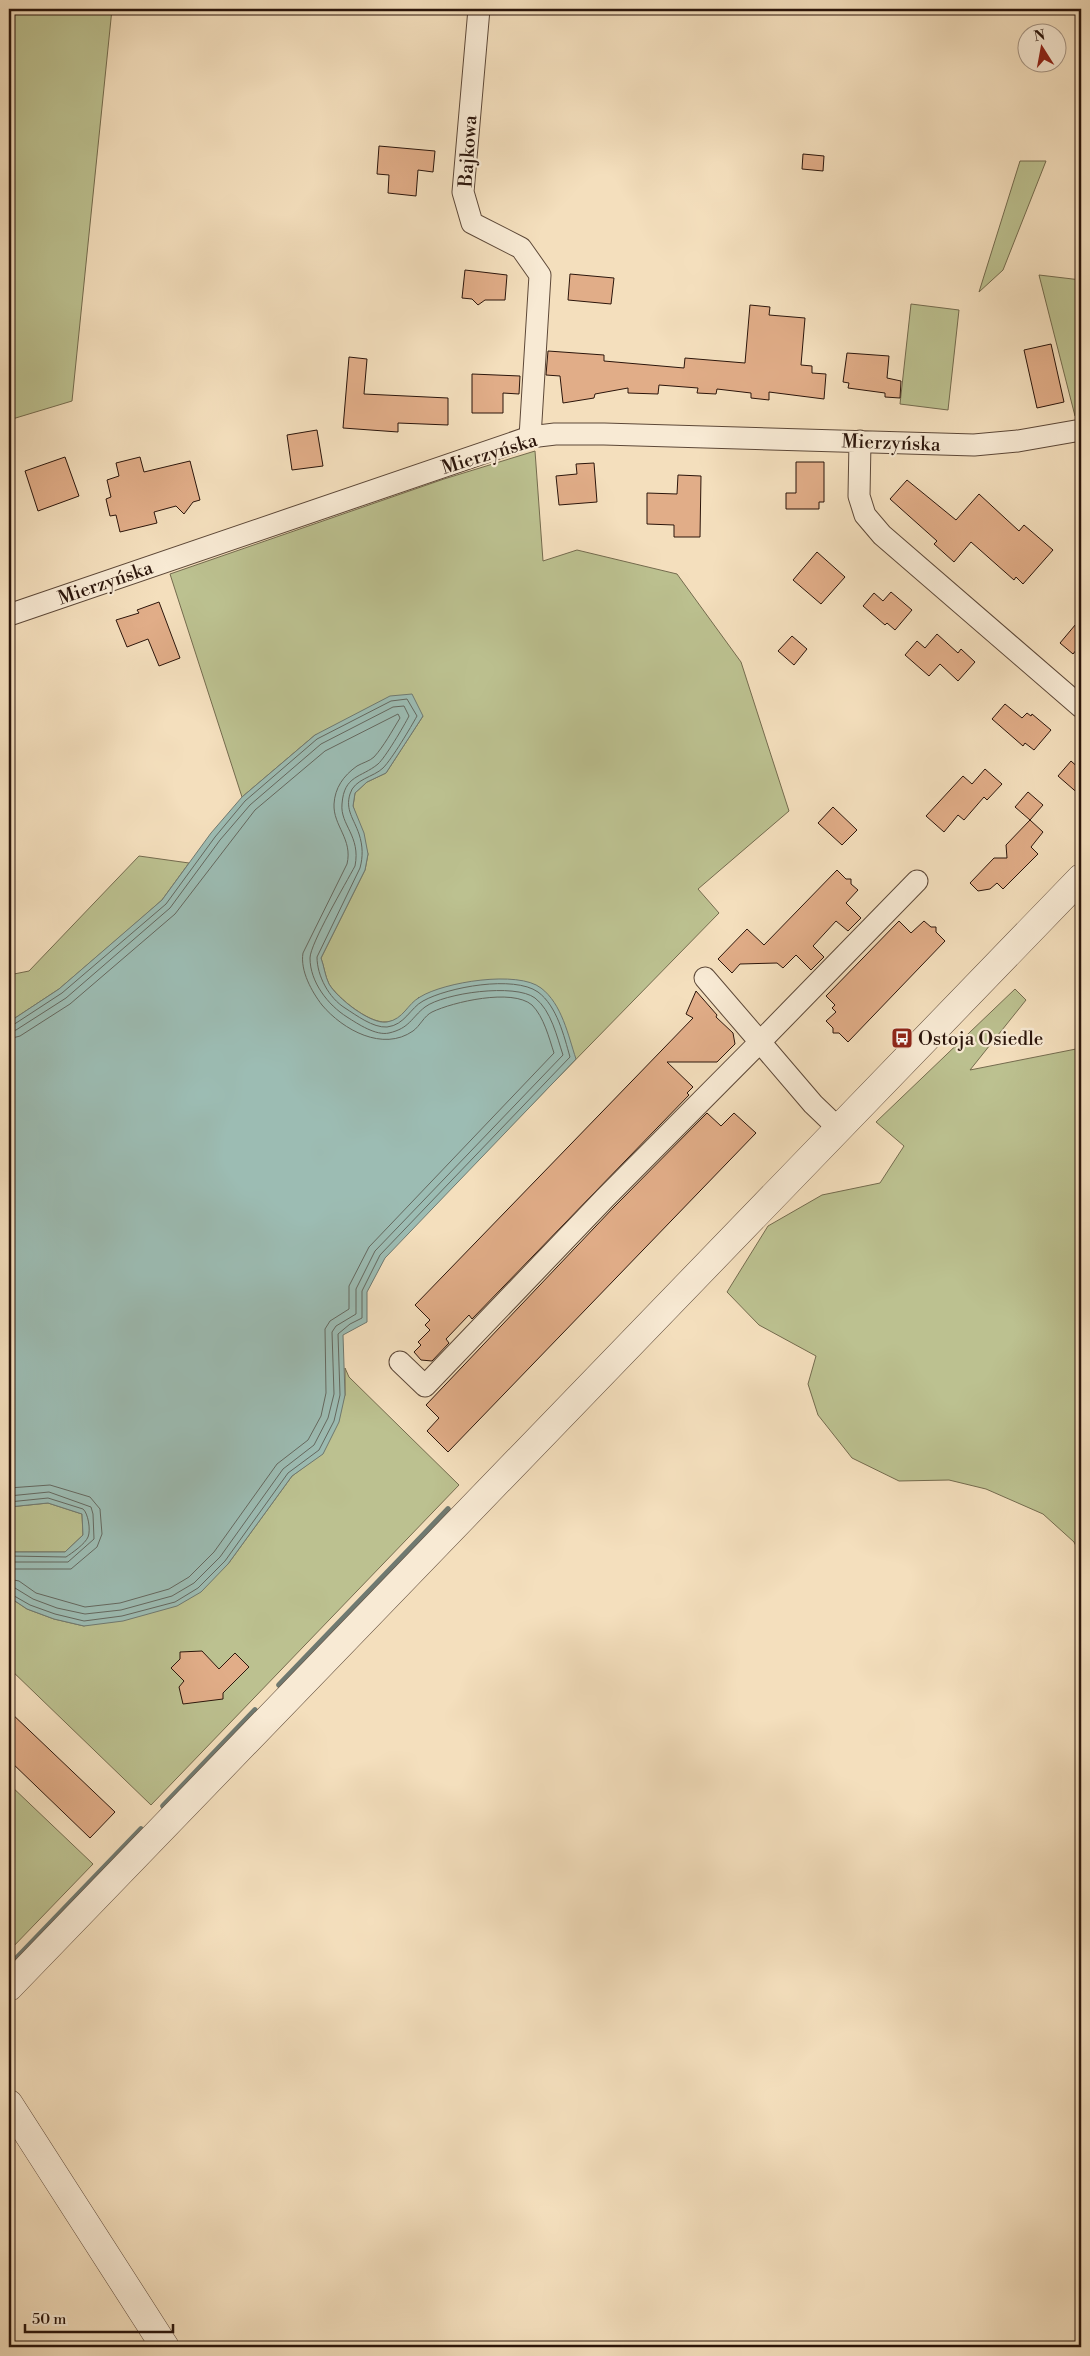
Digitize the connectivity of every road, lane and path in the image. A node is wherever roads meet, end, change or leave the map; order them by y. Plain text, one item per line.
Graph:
1 (479, 9) edge
2 (1081, 430) edge
3 (530, 437) junction
4 (860, 441) junction
5 (9, 615) edge
6 (1081, 708) edge
7 (1081, 878) edge
8 (917, 881) dead end
9 (705, 978) dead end
10 (760, 1042) junction
11 (838, 1128) junction
12 (400, 1362) dead end
13 (9, 1988) edge
14 (9, 2104) edge
15 (165, 2347) edge

1 - 3 street, Bajkowa
2 - 4 street, Mierzyńska
3 - 4 street, Mierzyńska
3 - 5 street, Mierzyńska
4 - 6 street
7 - 11 street
8 - 10 street
9 - 10 street
10 - 11 street
10 - 12 street
11 - 13 street
14 - 15 street

